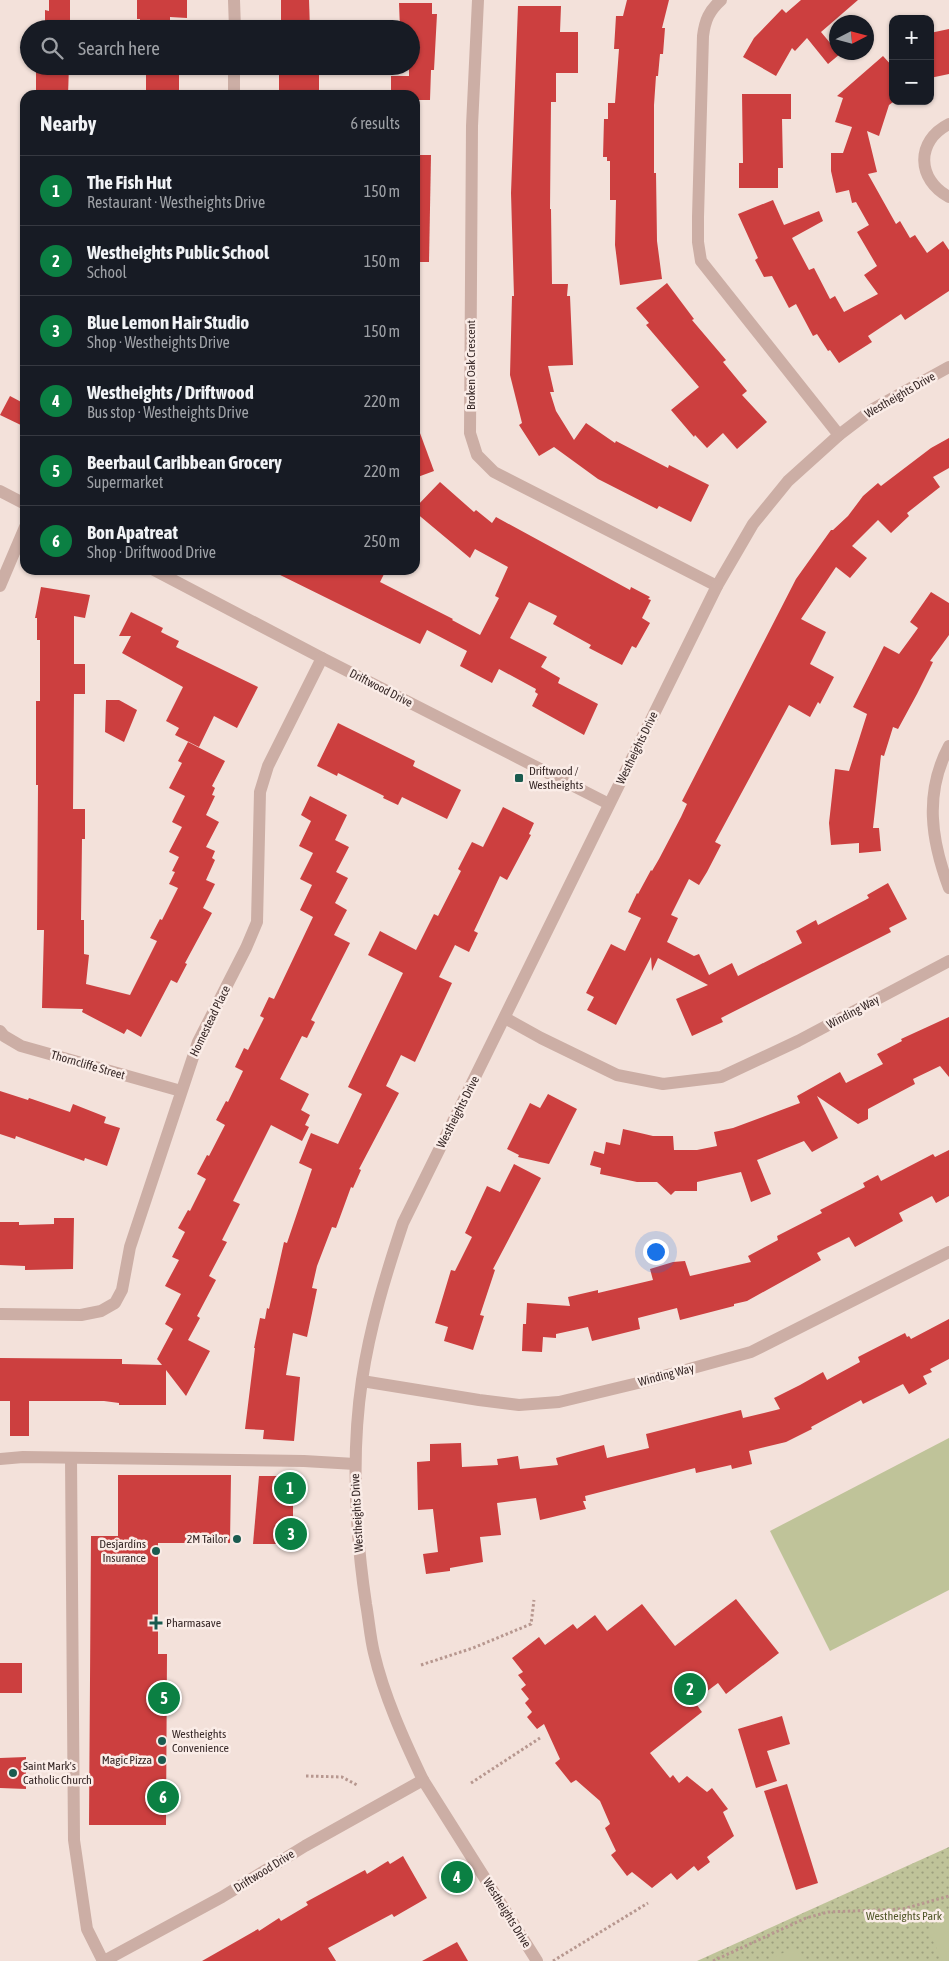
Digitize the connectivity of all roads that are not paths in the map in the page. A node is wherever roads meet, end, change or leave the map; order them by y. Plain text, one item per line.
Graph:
1 (234, 0) edge
2 (478, 0) edge
3 (721, 0) edge
4 (235, 20) edge
5 (234, 75) edge
6 (234, 90) edge
7 (949, 124) edge
8 (949, 197) edge
9 (949, 367) edge
10 (839, 435) junction
11 (0, 491) edge
12 (20, 501) edge
13 (20, 539) edge
14 (164, 575) edge
15 (0, 586) edge
16 (717, 586) junction
17 (322, 658) junction
18 (949, 746) edge
19 (609, 804) junction
20 (949, 888) edge
21 (949, 961) edge
22 (505, 1018) junction
23 (0, 1031) edge
24 (180, 1091) junction
25 (949, 1252) edge
26 (0, 1314) edge
27 (362, 1381) junction
28 (71, 1458) junction
29 (0, 1459) edge
30 (355, 1464) junction
31 (423, 1780) junction
32 (104, 1961) edge
33 (537, 1961) edge

1 - 4 street
2 - 16 street, Broken Oak Crescent
3 - 10 street
5 - 6 street
7 - 8 street
9 - 10 street, Westheights Drive
10 - 16 street, Westheights Drive
11 - 12 street
13 - 15 street
14 - 17 street, Driftwood Drive
16 - 19 street, Westheights Drive
17 - 19 street, Driftwood Drive
17 - 24 street, Homestead Place
18 - 20 street
19 - 22 street, Westheights Drive
21 - 22 street, Winding Way
22 - 27 street, Westheights Drive
23 - 24 street, Thorncliffe Street
24 - 26 street, Homestead Place
25 - 27 street, Winding Way
27 - 30 street, Westheights Drive
28 - 29 street
28 - 30 street
28 - 32 street
30 - 31 street, Westheights Drive
31 - 32 street, Driftwood Drive
31 - 33 street, Westheights Drive

